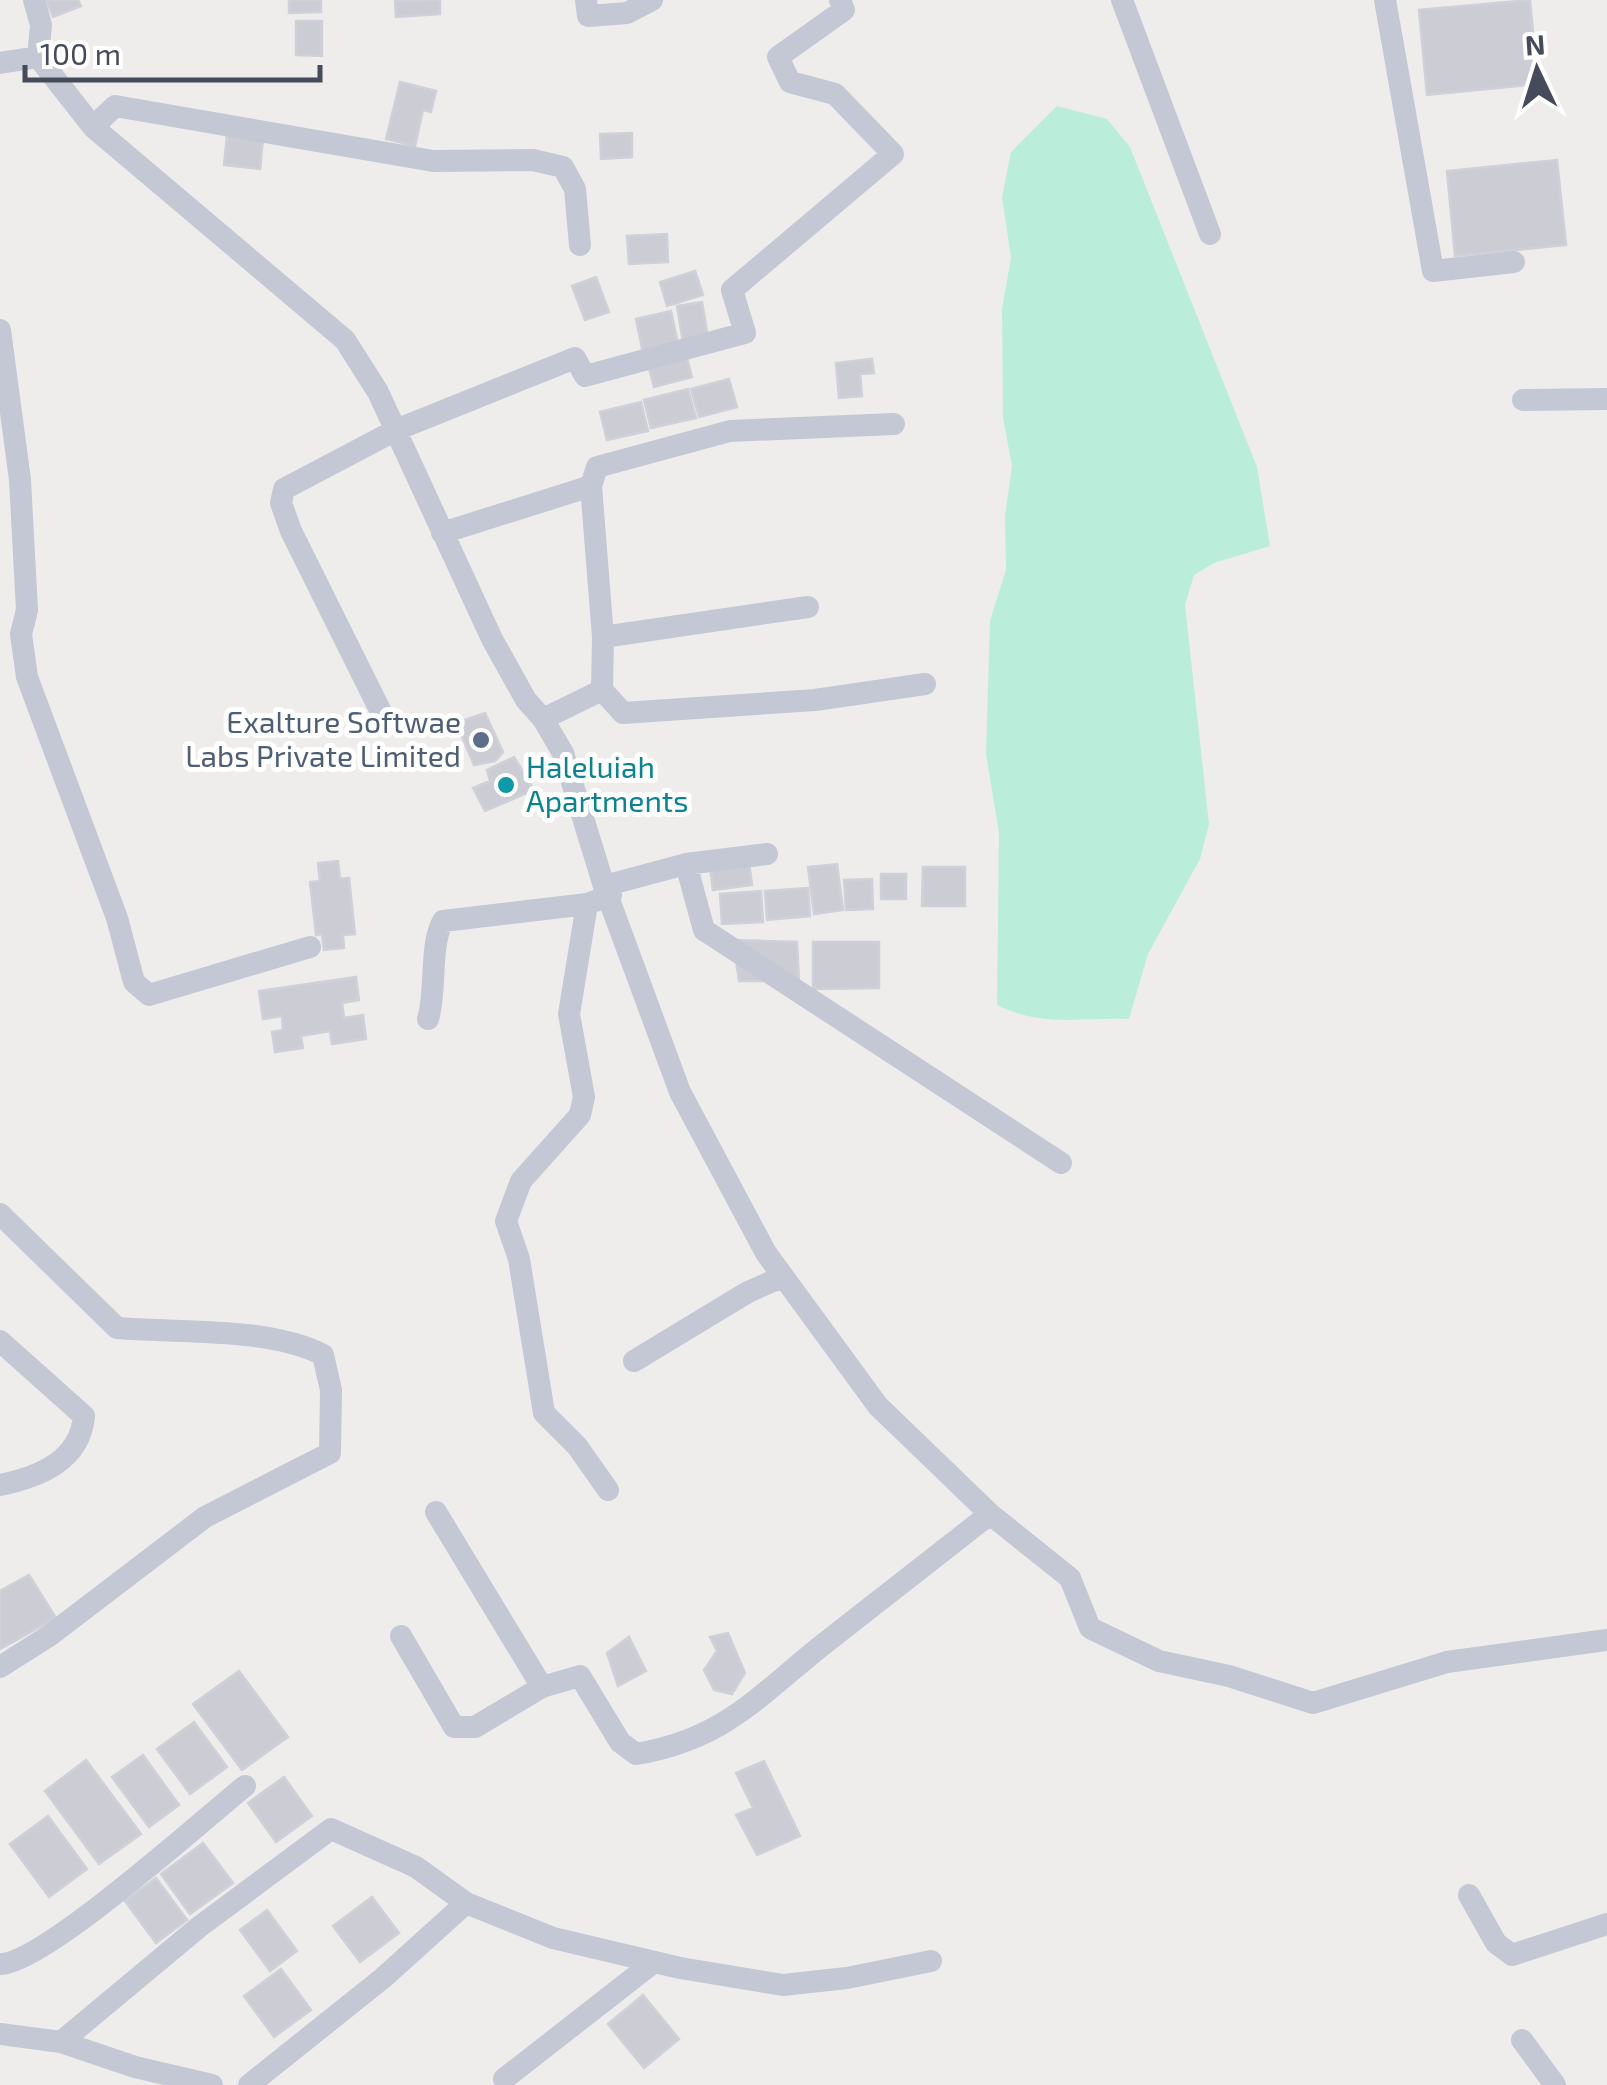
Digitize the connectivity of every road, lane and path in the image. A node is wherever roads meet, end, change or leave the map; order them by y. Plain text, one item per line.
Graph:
1 (34, 0) edge
2 (586, 0) edge
3 (652, 0) edge
4 (840, 0) edge
5 (1122, 0) edge
6 (1385, 0) edge
7 (38, 56) junction
8 (0, 62) edge
9 (93, 127) junction
10 (1210, 234) dead end
11 (580, 244) dead end
12 (1514, 262) dead end
13 (0, 330) edge
14 (1607, 399) edge
15 (1522, 400) dead end
16 (894, 424) dead end
17 (396, 430) junction
18 (592, 486) junction
19 (442, 533) junction
20 (808, 607) dead end
21 (11, 634) edge
22 (602, 637) junction
23 (925, 684) dead end
24 (602, 690) junction
25 (544, 719) junction
26 (386, 722) dead end
27 (767, 854) dead end
28 (686, 864) junction
29 (608, 890) junction
30 (587, 904) junction
31 (310, 947) dead end
32 (428, 1019) dead end
33 (1061, 1163) dead end
34 (0, 1214) edge
35 (782, 1277) junction
36 (0, 1340) edge
37 (634, 1361) dead end
38 (0, 1485) edge
39 (608, 1490) dead end
40 (436, 1512) dead end
41 (990, 1514) junction
42 (401, 1636) dead end
43 (1607, 1640) edge
44 (0, 1667) edge
45 (542, 1687) junction
46 (244, 1786) dead end
47 (1469, 1895) dead end
48 (466, 1903) junction
49 (1605, 1928) edge
50 (931, 1961) dead end
51 (654, 1962) junction
52 (0, 1964) edge
53 (0, 2034) edge
54 (1522, 2040) dead end
55 (61, 2042) junction
56 (504, 2079) dead end
57 (212, 2085) edge
58 (249, 2085) edge
59 (1555, 2085) edge

1 - 7 street
2 - 3 street
4 - 17 street
5 - 10 street
6 - 12 street
7 - 8 street
7 - 9 street
9 - 11 street
9 - 17 street
13 - 21 street
14 - 15 street
16 - 18 street
17 - 19 street
17 - 26 street
18 - 19 street
18 - 22 street
19 - 25 street
20 - 22 street
21 - 31 street
22 - 24 street
23 - 24 street
24 - 25 street
25 - 29 street
27 - 28 street
28 - 29 street
28 - 33 street
29 - 30 street
29 - 35 street
30 - 32 street
30 - 39 street
34 - 44 street
35 - 37 street
35 - 41 street
36 - 38 street
40 - 45 street
41 - 43 street
41 - 45 street
42 - 45 street
46 - 52 street
47 - 49 street
48 - 51 street
48 - 55 street
48 - 58 street
50 - 51 street
51 - 56 street
53 - 55 street
54 - 59 street
55 - 57 street

